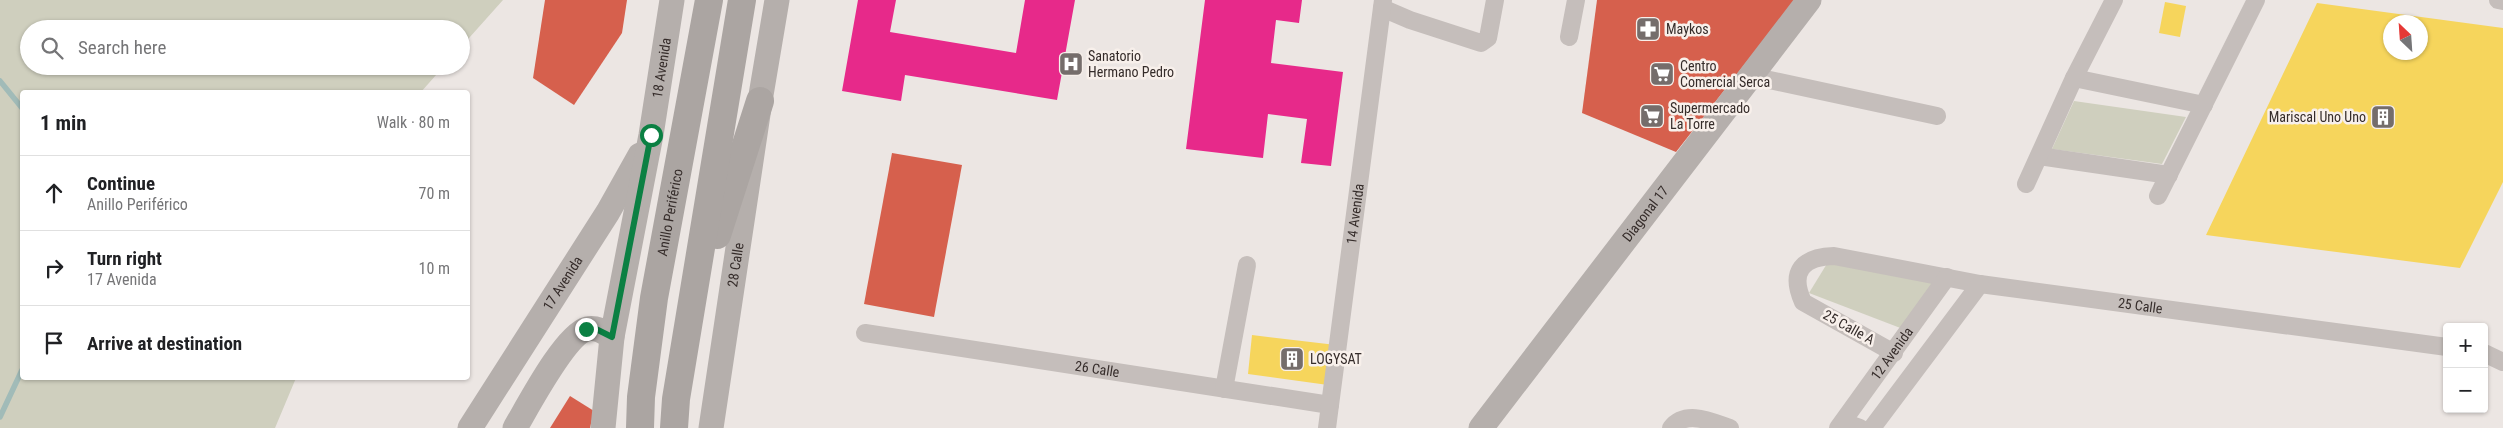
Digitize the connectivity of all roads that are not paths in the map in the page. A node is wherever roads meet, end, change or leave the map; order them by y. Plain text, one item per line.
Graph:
1 (672, 0) edge
2 (709, 0) edge
3 (742, 0) edge
4 (778, 0) edge
5 (1495, 0) edge
6 (1576, 0) edge
7 (1809, 0) edge
8 (2114, 0) edge
9 (2256, 0) edge
10 (2498, 0) edge
11 (2503, 1) edge
12 (1382, 4) edge
13 (1570, 38) dead end
14 (1751, 76) junction
15 (2074, 78) junction
16 (760, 101) junction
17 (2204, 105) junction
18 (1937, 116) dead end
19 (651, 135) junction
20 (2039, 156) junction
21 (2169, 175) junction
22 (2026, 184) dead end
23 (2158, 196) dead end
24 (1247, 265) dead end
25 (1946, 277) junction
26 (1980, 284) junction
27 (1804, 302) joint
28 (688, 322) junction
29 (865, 333) dead end
30 (612, 337) junction
31 (2443, 346) edge
32 (521, 347) junction
33 (1894, 352) junction
34 (2488, 355) edge
35 (2503, 362) edge
36 (555, 363) junction
37 (1224, 389) junction
38 (1330, 405) junction
39 (1841, 425) edge
40 (470, 428) edge
41 (515, 428) edge
42 (603, 428) edge
43 (640, 428) edge
44 (674, 428) edge
45 (712, 428) edge
46 (1327, 428) edge
47 (1481, 428) edge
48 (1671, 428) edge
49 (1730, 428) edge
50 (1860, 428) edge
51 (1872, 428) edge

1 - 19 street, 18 Avenida
2 - 43 highway, Anillo Periférico
3 - 28 highway
4 - 16 street
5 - 12 street
6 - 13 street
7 - 14 street, Diagonal 17
8 - 15 street
9 - 17 street
10 - 11 street
12 - 38 street, 14 Avenida
14 - 18 street
14 - 47 street, Diagonal 17
15 - 17 street
15 - 20 street
16 - 28 highway
16 - 45 street, 28 Calle
17 - 21 street
19 - 30 street
19 - 32 street, 17 Avenida
20 - 21 street
20 - 22 street
21 - 23 street
24 - 37 street
25 - 26 street, 25 Calle
25 - 27 street, 25 Calle
25 - 33 street, 12 Avenida
26 - 31 street, 25 Calle
26 - 51 street, 12 Avenida
27 - 33 street, 25 Calle A
28 - 44 highway
29 - 37 street, 26 Calle
30 - 36 street
30 - 42 street
32 - 36 street
32 - 40 street, 17 Avenida
33 - 39 street, 12 Avenida
34 - 35 street
36 - 41 street
37 - 38 street, 26 Calle
38 - 46 street, 14 Avenida
39 - 50 street
48 - 49 street

